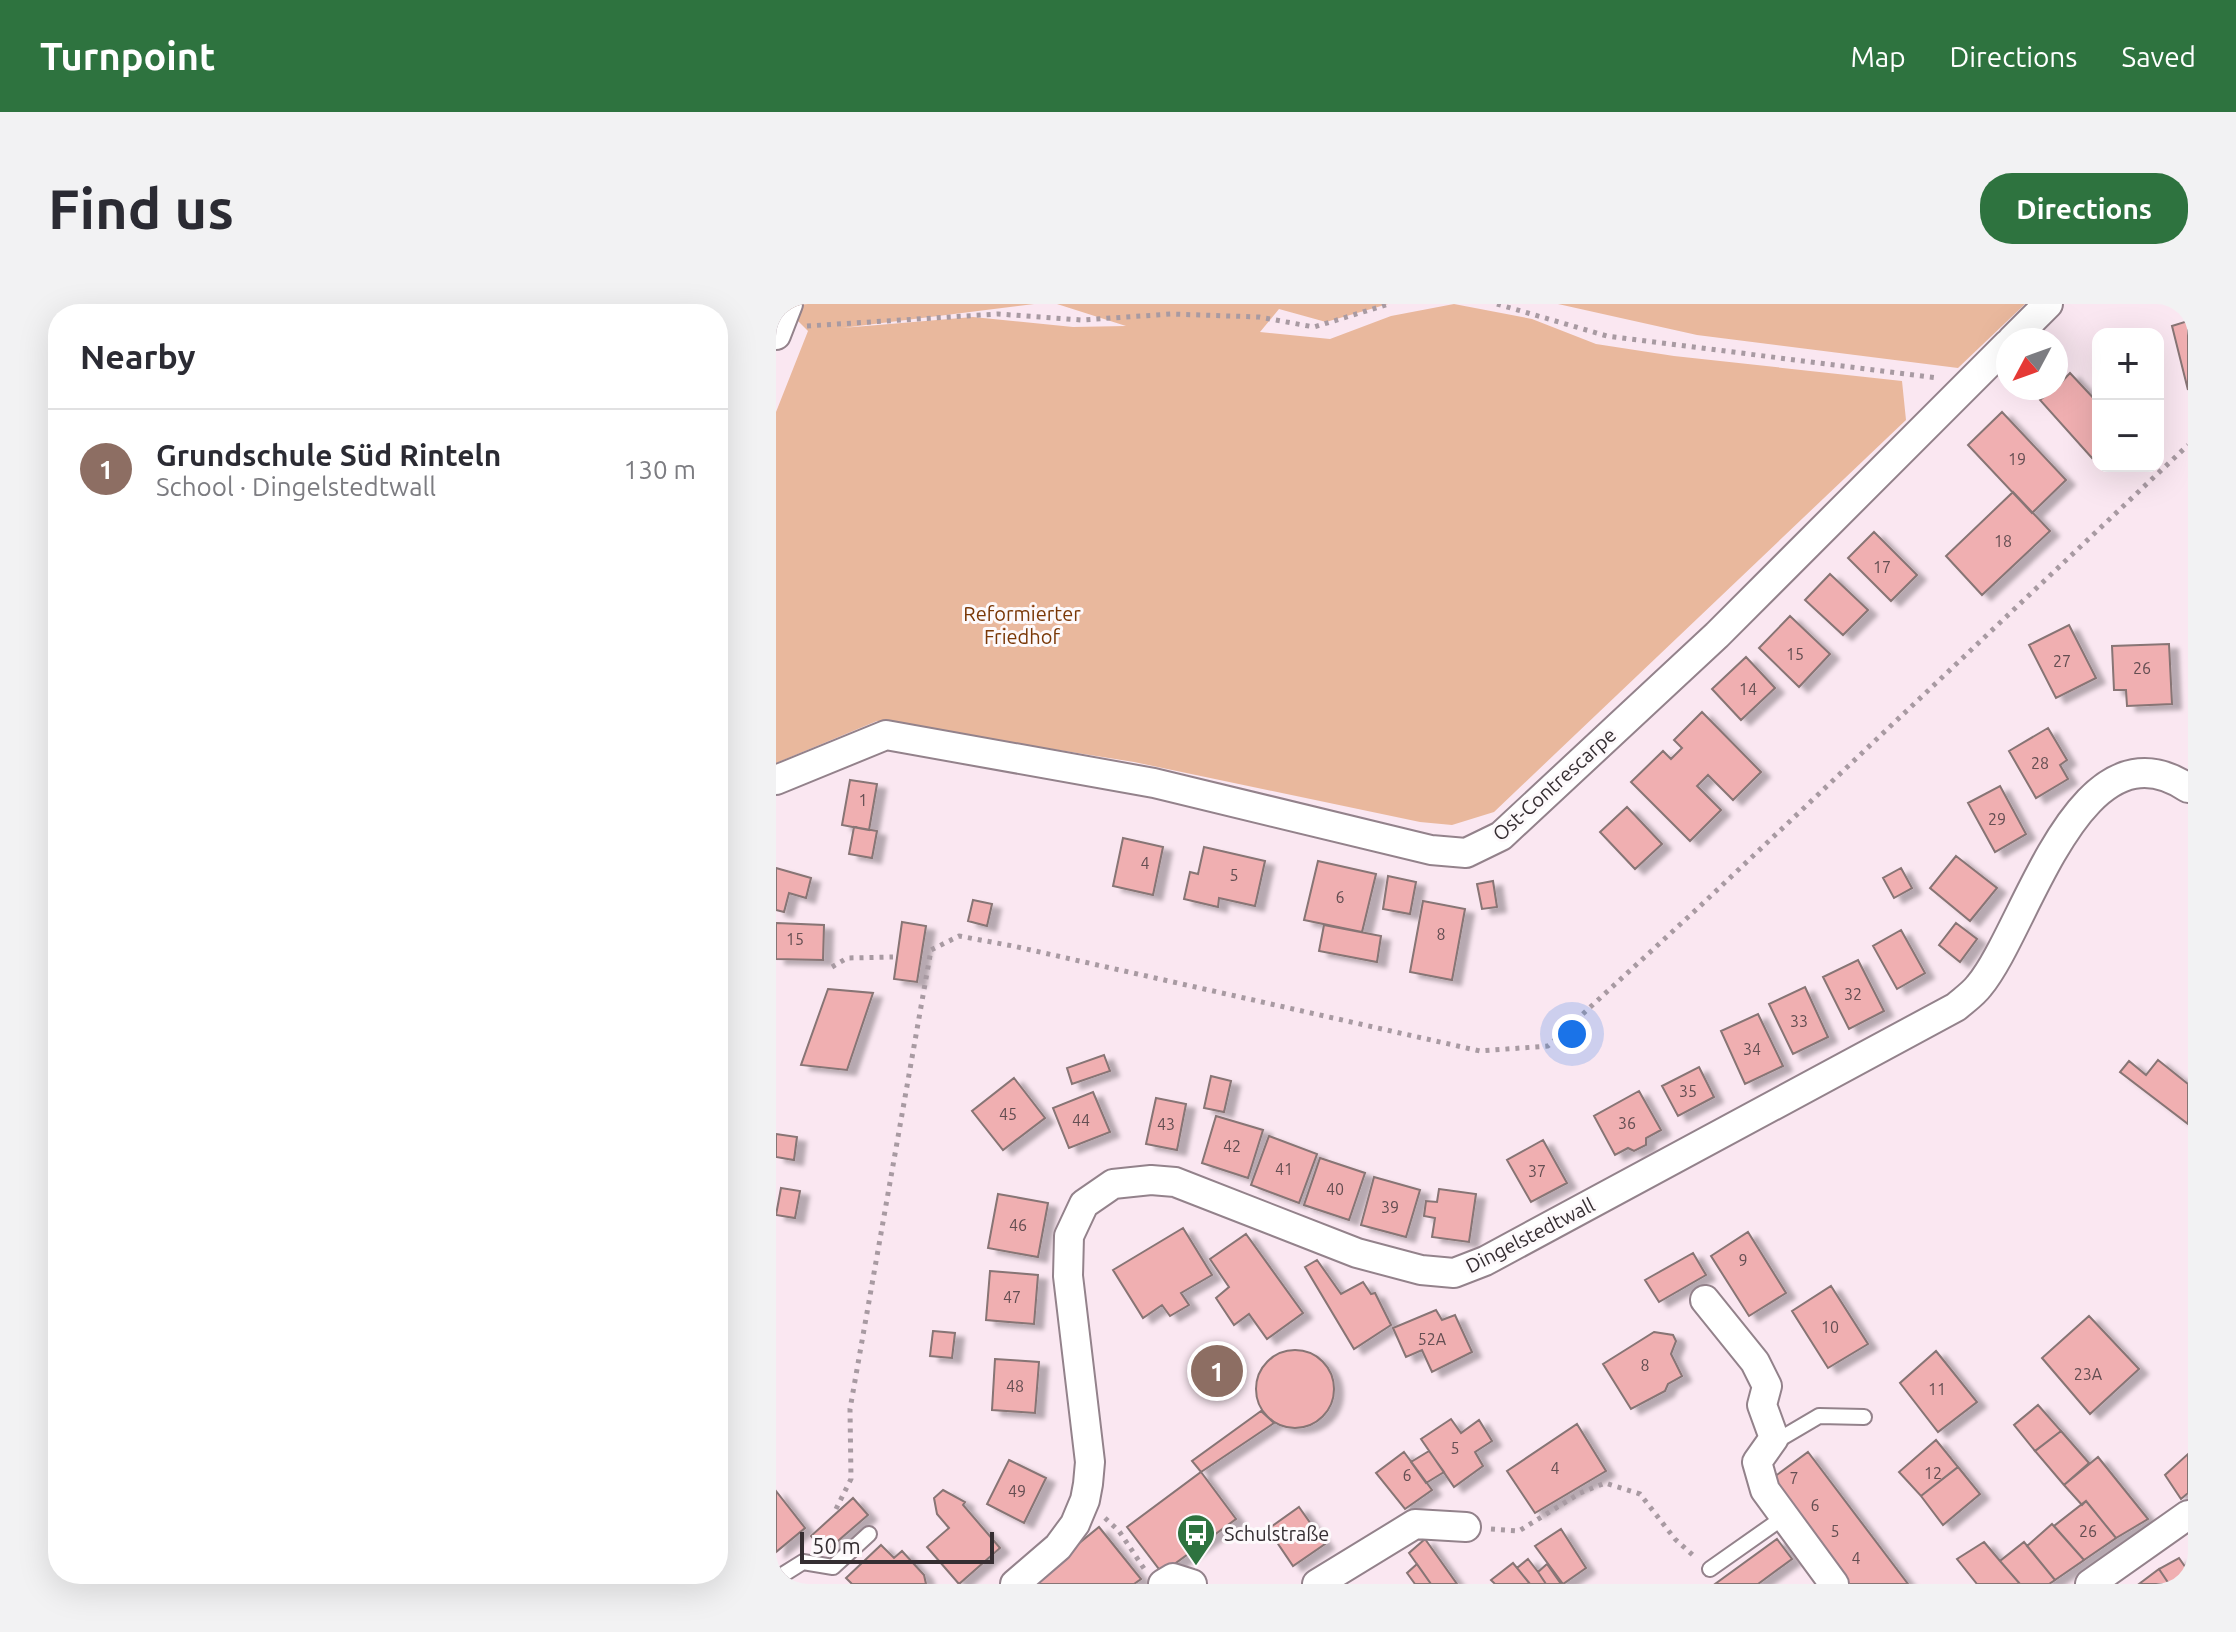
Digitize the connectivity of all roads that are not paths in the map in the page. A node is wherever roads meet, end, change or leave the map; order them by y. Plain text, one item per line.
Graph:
1 (2048, 304) edge
2 (2024, 328) edge
3 (1996, 356) edge
4 (776, 780) edge
5 (2188, 788) edge
6 (1705, 1300) dead end
7 (1864, 1417) dead end
8 (1774, 1438) junction
9 (2188, 1515) edge
10 (1784, 1517) junction
11 (1466, 1527) road end
12 (869, 1534) dead end
13 (1710, 1569) road end
14 (1154, 1577) edge
15 (776, 1579) edge
16 (1015, 1584) edge
17 (1192, 1584) edge
18 (1317, 1584) edge
19 (1834, 1584) edge
20 (2090, 1584) edge

1 - 2 street, Ost-Contrescarpe
3 - 4 street, Ost-Contrescarpe
5 - 16 street, Dingelstedtwall
6 - 8 street
7 - 8 lane
8 - 10 street
9 - 20 street
10 - 13 lane
10 - 19 street
11 - 18 street
12 - 15 lane
14 - 17 street

